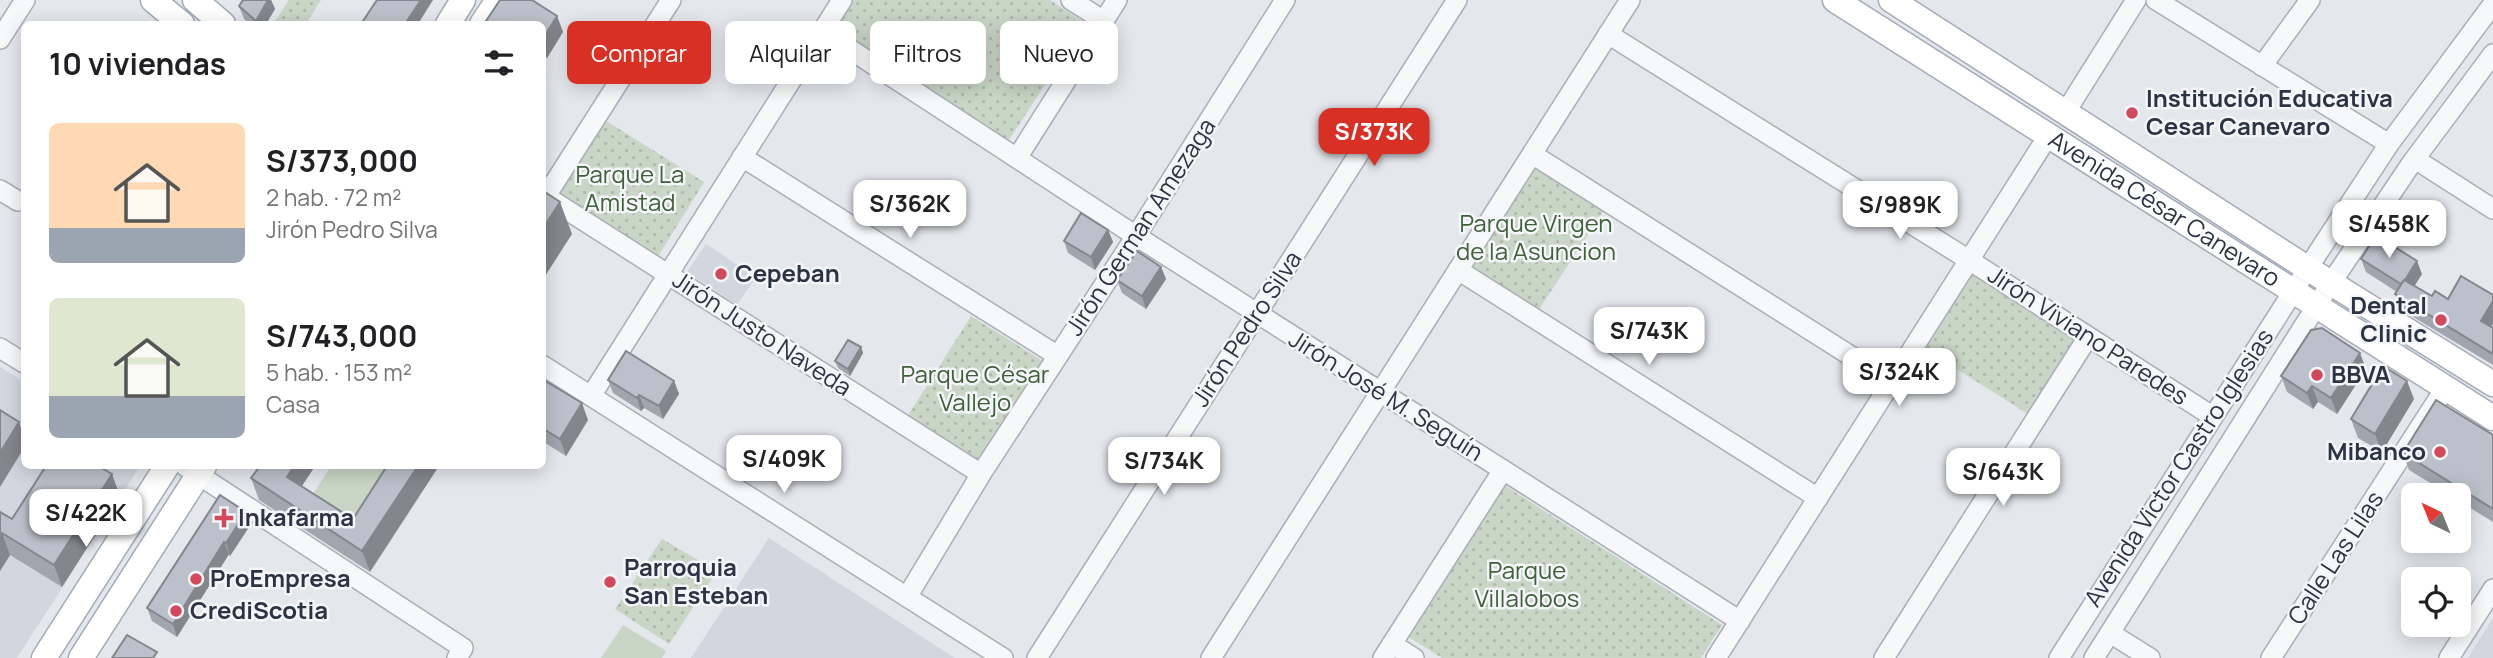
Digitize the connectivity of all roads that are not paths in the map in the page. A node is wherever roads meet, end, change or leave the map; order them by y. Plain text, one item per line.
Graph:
1 (25, 0) edge
2 (153, 0) edge
3 (195, 0) edge
4 (463, 0) edge
5 (498, 0) edge
6 (671, 0) edge
7 (842, 0) edge
8 (1071, 0) edge
9 (1116, 0) edge
10 (1285, 0) edge
11 (1457, 0) edge
12 (1630, 0) edge
13 (1835, 0) edge
14 (1891, 0) edge
15 (2136, 0) edge
16 (2156, 0) edge
17 (2310, 0) edge
18 (2493, 4) edge
19 (178, 21) edge
20 (220, 21) edge
21 (450, 21) edge
22 (484, 21) edge
23 (828, 21) edge
24 (1104, 21) joint
25 (1608, 34) junction
26 (0, 39) edge
27 (856, 53) edge
28 (2493, 54) edge
29 (2262, 66) junction
30 (788, 84) edge
31 (1064, 84) edge
32 (2065, 113) junction
33 (2048, 136) junction
34 (2389, 145) junction
35 (1532, 154) junction
36 (742, 156) junction
37 (1017, 158) junction
38 (2415, 159) junction
39 (0, 190) edge
40 (546, 192) edge
41 (546, 196) edge
42 (21, 201) edge
43 (2493, 209) edge
44 (1136, 236) junction
45 (1969, 260) junction
46 (2307, 268) junction
47 (1458, 270) junction
48 (668, 274) junction
49 (2331, 283) junction
50 (2292, 292) junction
51 (2317, 306) junction
52 (1257, 313) junction
53 (2088, 337) junction
54 (0, 348) edge
55 (1058, 356) junction
56 (21, 361) edge
57 (546, 368) edge
58 (1892, 382) junction
59 (2493, 384) edge
60 (2446, 387) junction
61 (1381, 391) junction
62 (591, 396) junction
63 (2212, 416) junction
64 (2493, 418) edge
65 (165, 469) edge
66 (195, 469) edge
67 (197, 469) edge
68 (1503, 470) junction
69 (981, 474) junction
70 (1818, 498) junction
71 (2493, 589) edge
72 (907, 597) junction
73 (1740, 621) junction
74 (2109, 633) junction
75 (1387, 651) edge
76 (44, 658) edge
77 (81, 658) edge
78 (457, 658) edge
79 (1003, 658) edge
80 (1037, 658) edge
81 (1211, 658) edge
82 (1414, 658) edge
83 (1717, 658) edge
84 (1884, 658) edge
85 (2059, 658) edge
86 (2094, 658) edge
87 (2150, 658) edge
88 (2272, 658) edge
89 (2449, 658) edge

1 - 26 street
2 - 19 main road
3 - 20 main road
4 - 21 main road
5 - 22 main road
6 - 40 street
7 - 23 street
8 - 24 street
9 - 24 street
10 - 44 street, Jirón German Amezaga
11 - 52 street, Jirón Pedro Silva
12 - 25 street
13 - 33 main road, Avenida César Canevaro
14 - 32 main road, Avenida César Canevaro
15 - 32 street
16 - 29 street
17 - 29 street
18 - 34 street, Avenida Victor Castro Iglesias
25 - 35 street
25 - 45 street, Jirón Viviano Paredes
27 - 37 street, Jirón José M. Seguín
28 - 38 street, Avenida Victor Castro Iglesias
29 - 34 street
30 - 36 street
31 - 37 street
32 - 46 main road, Avenida César Canevaro
33 - 45 street
33 - 50 main road, Avenida César Canevaro
34 - 46 street, Avenida Victor Castro Iglesias
35 - 47 street
35 - 58 street
36 - 48 street
36 - 55 street
37 - 44 street, Jirón José M. Seguín
38 - 43 street
38 - 49 street, Avenida Victor Castro Iglesias
39 - 42 street
41 - 48 street, Jirón Justo Naveda
44 - 52 street, Jirón José M. Seguín
44 - 55 street, Jirón German Amezaga
45 - 53 street, Jirón Viviano Paredes
45 - 58 street
46 - 49 main road, Avenida César Canevaro
46 - 50 street, Avenida Victor Castro Iglesias
47 - 61 street
47 - 70 street
48 - 62 street
48 - 69 street, Jirón Justo Naveda
49 - 51 street, Avenida Victor Castro Iglesias
49 - 59 main road, Avenida César Canevaro
50 - 51 main road, Avenida César Canevaro
50 - 63 street, Avenida Victor Castro Iglesias
51 - 60 main road, Avenida César Canevaro
51 - 74 street, Avenida Victor Castro Iglesias
52 - 61 street, Jirón José M. Seguín
52 - 80 street, Jirón Pedro Silva
53 - 63 street, Jirón Viviano Paredes
53 - 84 street
54 - 56 street
55 - 69 street, Jirón German Amezaga
57 - 62 street
58 - 70 street
60 - 64 main road, Avenida César Canevaro
60 - 88 street, Calle Las Lilas
61 - 68 street, Jirón José M. Seguín
61 - 81 street
62 - 72 street
63 - 85 street, Avenida Victor Castro Iglesias
65 - 76 main road
66 - 77 main road
67 - 78 street
68 - 73 street, Jirón José M. Seguín
68 - 75 street
69 - 72 street, Jirón German Amezaga
70 - 73 street
71 - 89 street
72 - 79 street
73 - 83 street
74 - 86 street, Avenida Victor Castro Iglesias
74 - 87 street
75 - 82 street

